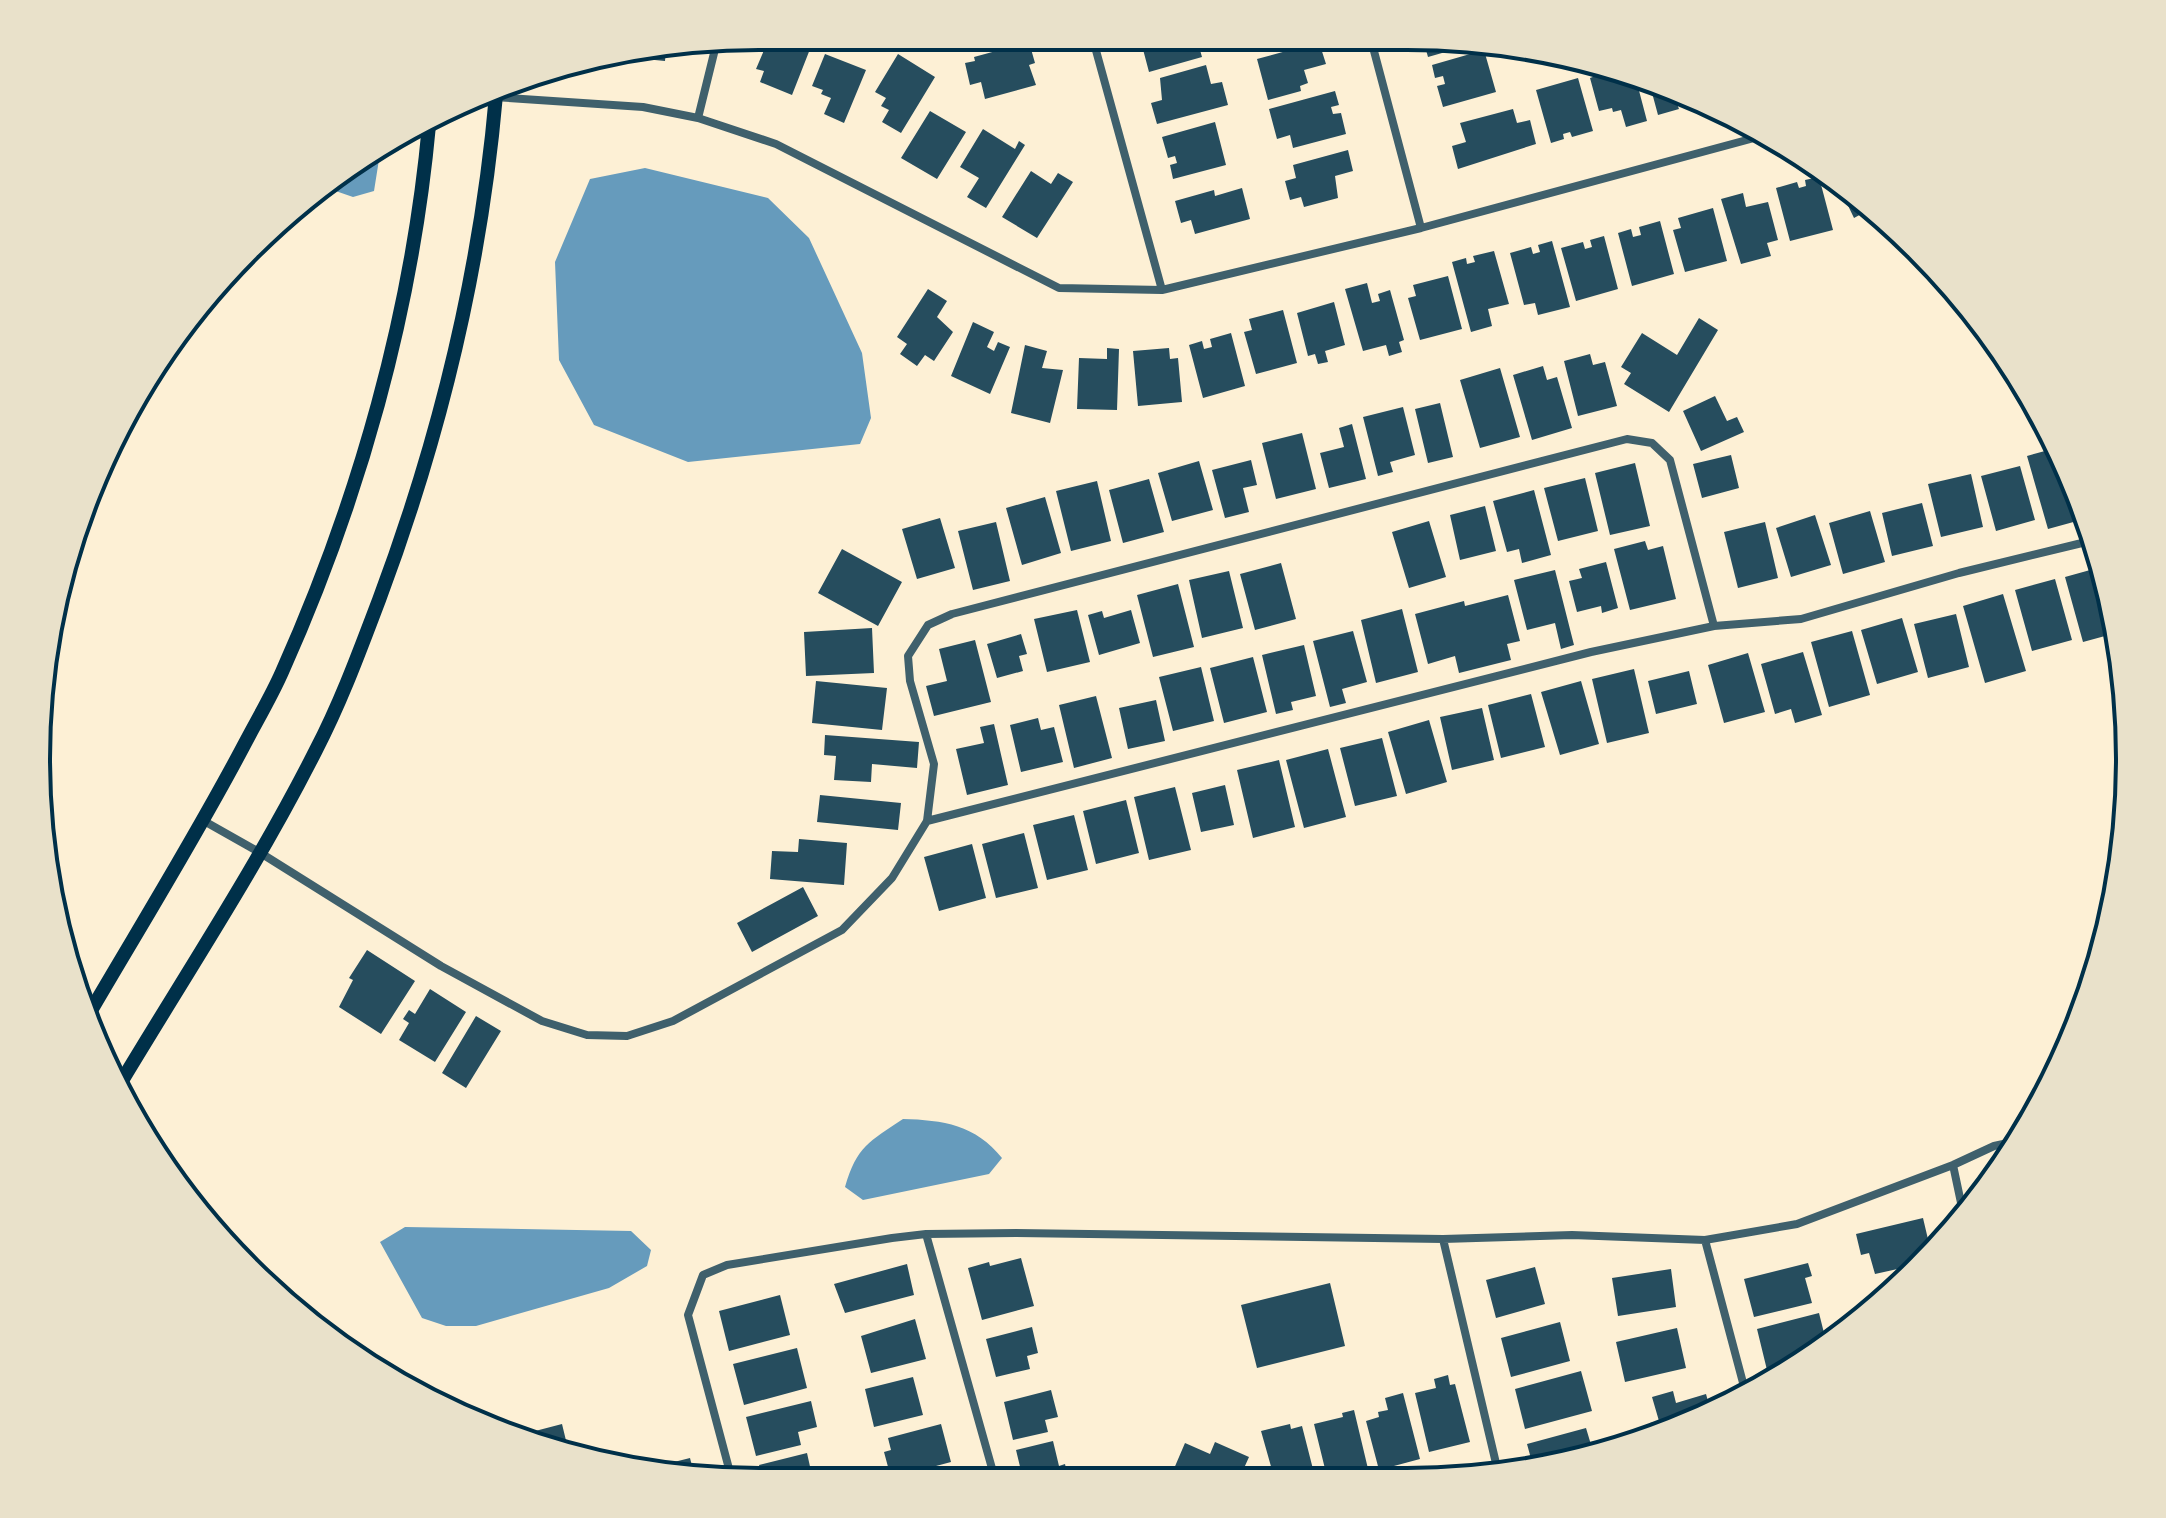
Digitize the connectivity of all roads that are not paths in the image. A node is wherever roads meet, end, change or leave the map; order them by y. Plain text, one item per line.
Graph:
1 (1096, 50) edge
2 (1374, 50) edge
3 (714, 52) edge
4 (507, 97) edge
5 (493, 102) edge
6 (698, 118) junction
7 (428, 132) edge
8 (1751, 139) edge
9 (1421, 228) junction
10 (1162, 290) junction
11 (2082, 543) edge
12 (1714, 626) junction
13 (204, 821) junction
14 (927, 821) junction
15 (259, 852) junction
16 (95, 1005) edge
17 (125, 1076) edge
18 (2002, 1144) edge
19 (1953, 1165) junction
20 (1961, 1201) edge
21 (926, 1234) junction
22 (1443, 1239) junction
23 (1705, 1240) junction
24 (1743, 1383) edge
25 (1496, 1462) edge
26 (728, 1467) edge
27 (992, 1468) edge

1 - 10 street
2 - 9 street
3 - 6 street
4 - 6 street
5 - 15 main road
6 - 10 street
7 - 13 main road
8 - 9 street
9 - 10 street
11 - 12 street
12 - 14 street
12 - 14 street
13 - 15 street
13 - 16 main road
14 - 15 street
15 - 17 main road
18 - 19 street
19 - 20 street
19 - 23 street
21 - 22 street
21 - 26 street
21 - 27 street
22 - 23 street
22 - 25 street
23 - 24 street

